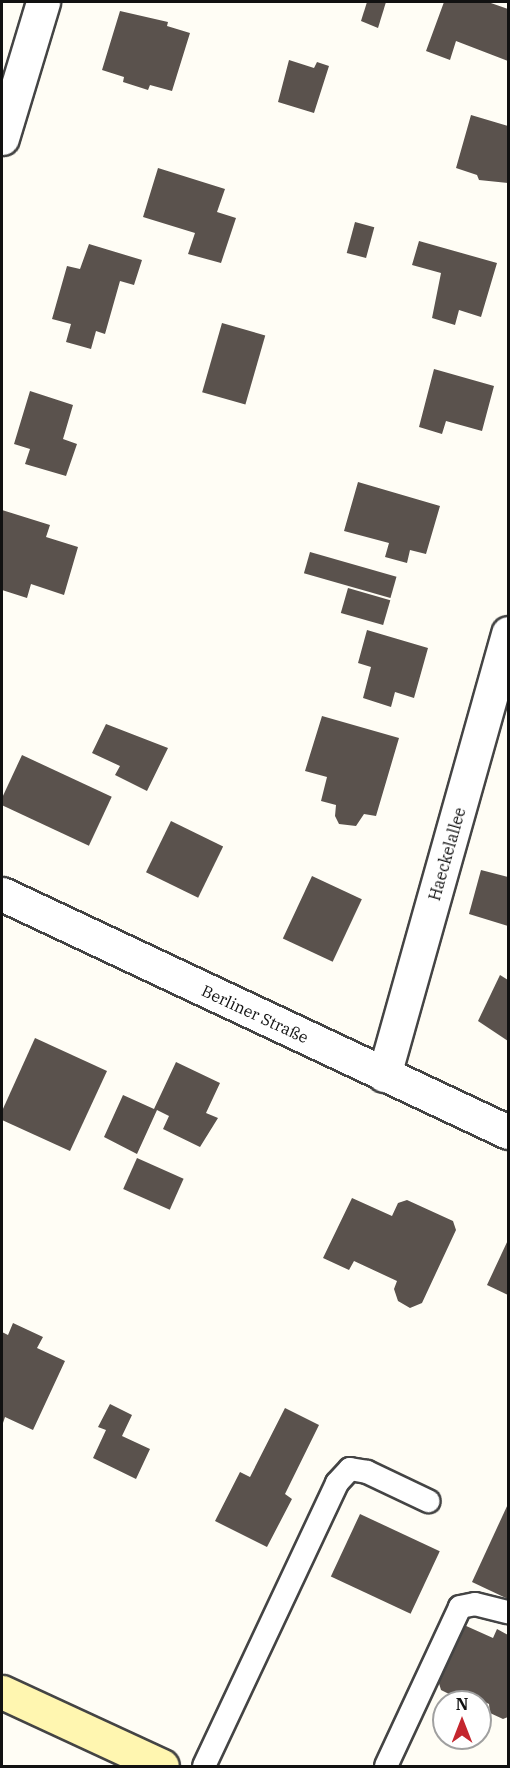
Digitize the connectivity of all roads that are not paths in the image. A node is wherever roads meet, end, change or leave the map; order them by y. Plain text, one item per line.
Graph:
1 (43, 2) edge
2 (2, 138) edge
3 (508, 633) edge
4 (2, 894) edge
5 (384, 1075) junction
6 (508, 1132) edge
7 (428, 1501) dead end
8 (508, 1612) edge
9 (2, 1692) edge
10 (162, 1767) edge
11 (204, 1767) edge
12 (386, 1767) edge

1 - 2 street
3 - 5 street, Haeckelallee
4 - 5 street, Berliner Straße
5 - 6 street, Berliner Straße
7 - 11 lane
8 - 12 lane
9 - 10 main road

